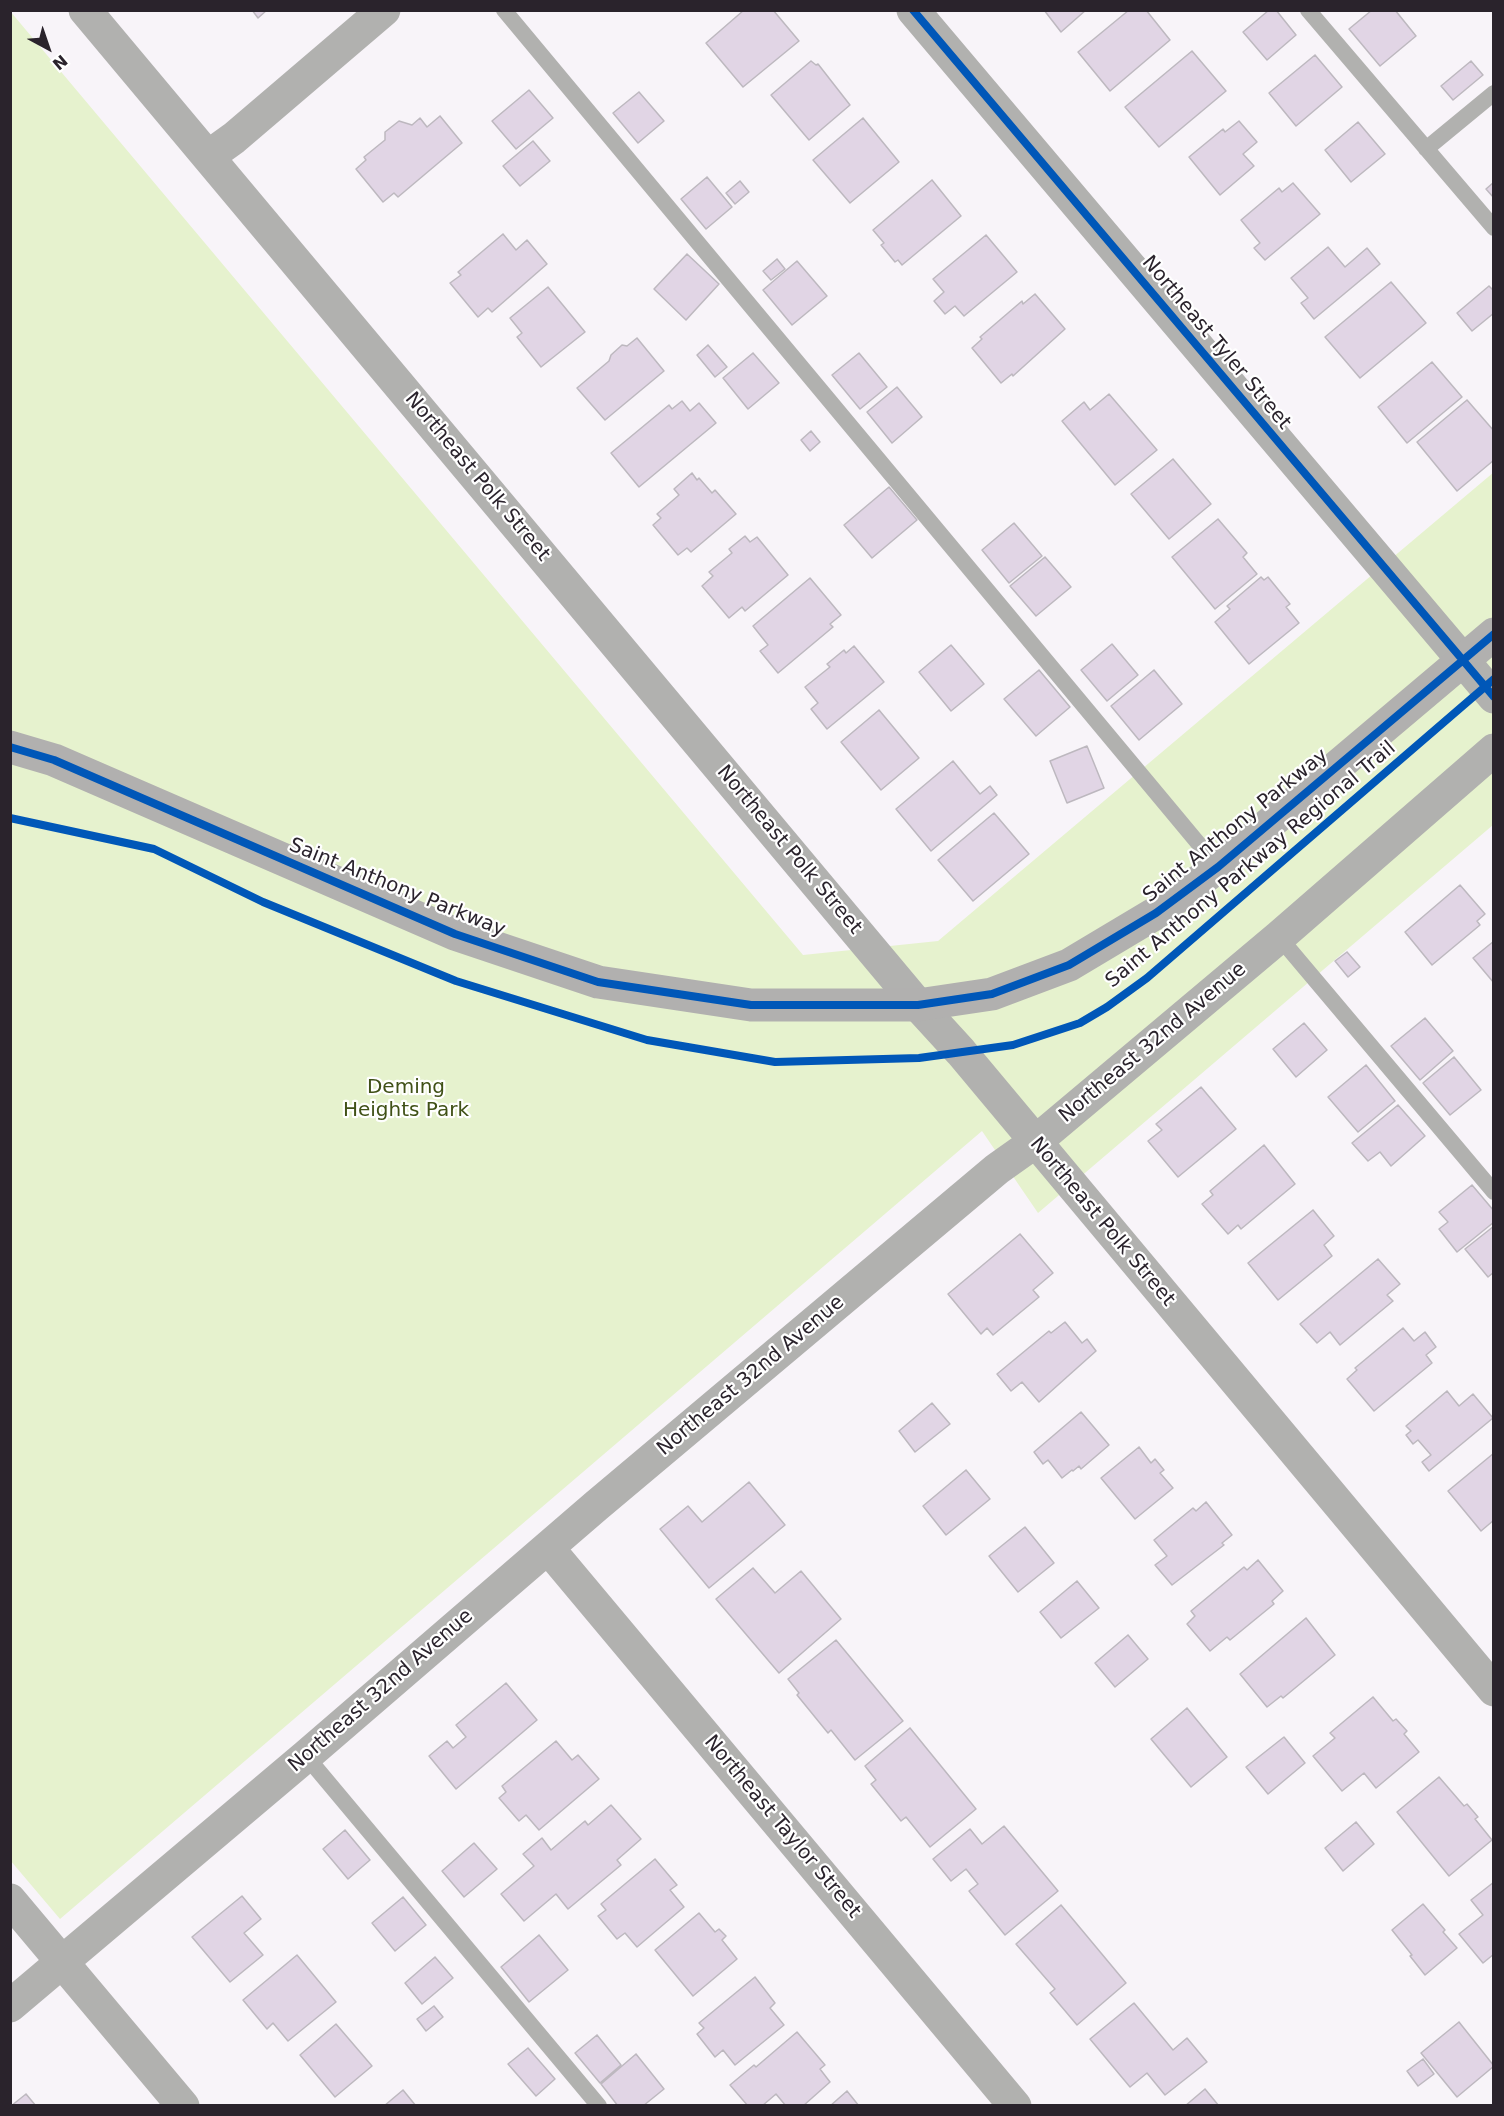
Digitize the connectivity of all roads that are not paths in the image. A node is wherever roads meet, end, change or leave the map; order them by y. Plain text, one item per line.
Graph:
1 (85, 10) edge
2 (384, 10) edge
3 (504, 10) edge
4 (913, 10) edge
5 (1308, 10) edge
6 (1494, 93) edge
7 (1426, 149) junction
8 (209, 156) junction
9 (1494, 228) edge
10 (1494, 633) edge
11 (1462, 661) junction
12 (1494, 697) edge
13 (10, 747) edge
14 (1494, 750) edge
15 (1218, 867) junction
16 (1279, 937) junction
17 (918, 1005) junction
18 (1035, 1142) junction
19 (1494, 1192) edge
20 (548, 1548) junction
21 (1494, 1690) edge
22 (306, 1756) junction
23 (10, 1900) edge
24 (62, 1961) junction
25 (10, 2006) edge
26 (183, 2106) edge
27 (599, 2106) edge
28 (1015, 2106) edge

1 - 8 street, Northeast Polk Street
2 - 8 street
3 - 15 lane
4 - 11 street, Northeast Tyler Street
5 - 7 lane
6 - 7 lane
7 - 9 lane
8 - 17 street, Northeast Polk Street
10 - 11 street, Saint Anthony Parkway
11 - 12 street, Northeast Tyler Street
11 - 15 street, Saint Anthony Parkway
13 - 17 street, Saint Anthony Parkway
14 - 16 street, Northeast 32nd Avenue
15 - 17 street, Saint Anthony Parkway
16 - 18 street, Northeast 32nd Avenue
16 - 19 lane
17 - 18 street, Northeast Polk Street
18 - 20 street, Northeast 32nd Avenue
18 - 21 street, Northeast Polk Street
20 - 22 street, Northeast 32nd Avenue
20 - 28 street, Northeast Taylor Street
22 - 24 street, Northeast 32nd Avenue
22 - 27 lane
23 - 24 street
24 - 25 street, Northeast 32nd Avenue
24 - 26 street

